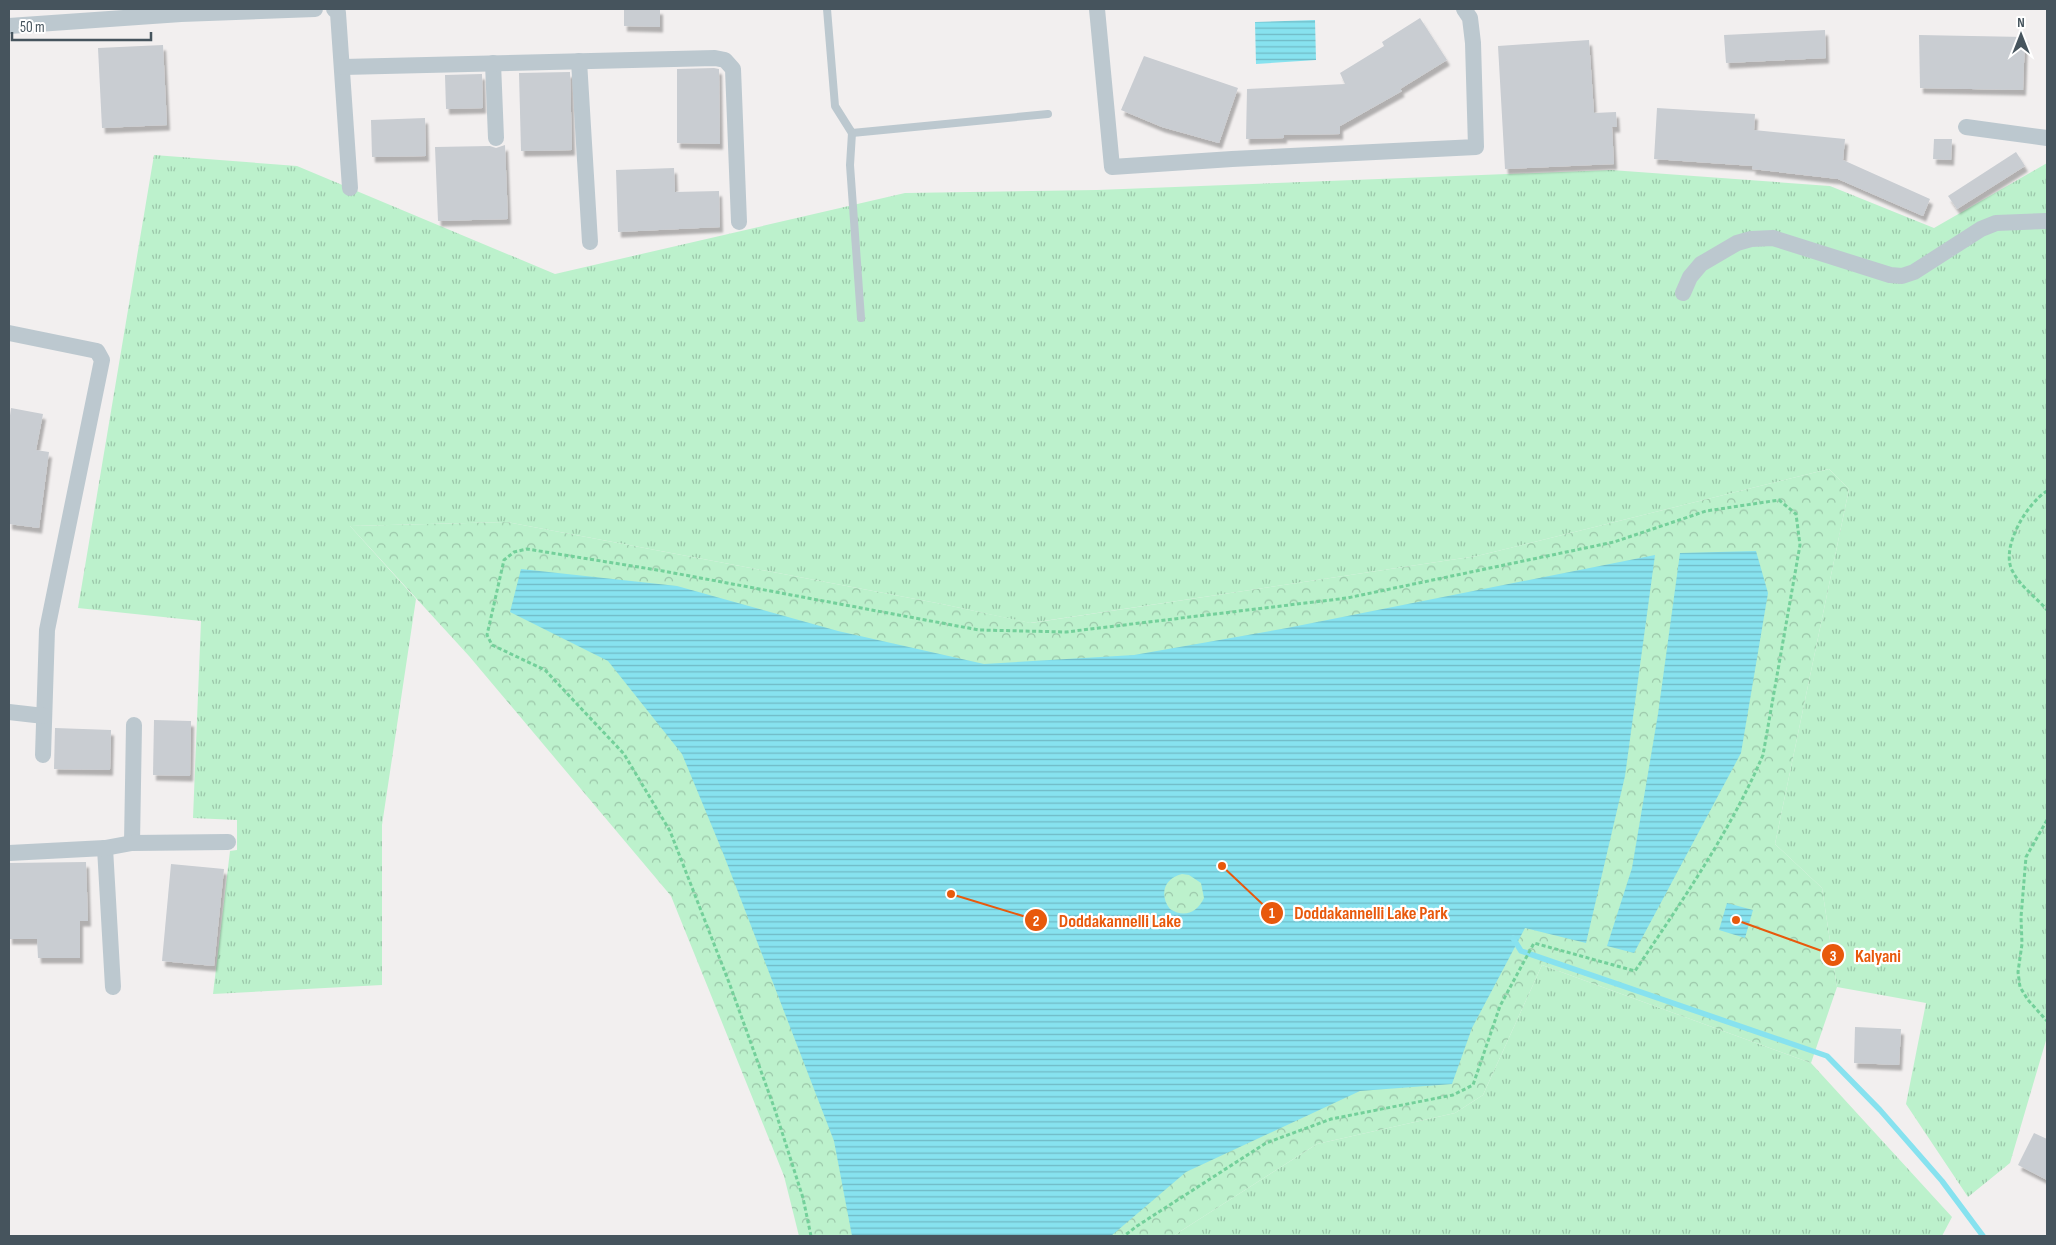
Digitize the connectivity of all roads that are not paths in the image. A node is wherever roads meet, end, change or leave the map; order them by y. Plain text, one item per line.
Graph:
1 (314, 9) edge
2 (334, 9) edge
3 (827, 9) edge
4 (1101, 9) edge
5 (1464, 9) edge
6 (181, 11) edge
7 (9, 26) edge
8 (578, 61) junction
9 (493, 63) junction
10 (343, 67) junction
11 (1048, 114) dead end
12 (1966, 127) dead end
13 (852, 133) junction
14 (496, 138) dead end
15 (2047, 138) edge
16 (350, 188) dead end
17 (2047, 221) edge
18 (739, 222) dead end
19 (590, 242) dead end
20 (1683, 293) dead end
21 (861, 318) dead end
22 (9, 333) edge
23 (9, 712) edge
24 (44, 716) junction
25 (134, 725) dead end
26 (43, 755) dead end
27 (228, 842) dead end
28 (132, 843) junction
29 (105, 848) junction
30 (9, 853) edge
31 (113, 988) dead end

1 - 6 street
2 - 10 street
3 - 13 lane
4 - 5 street
6 - 7 street
8 - 9 street
8 - 18 street
8 - 19 street
9 - 10 street
9 - 14 street
10 - 16 street
11 - 13 lane
12 - 15 street
13 - 21 lane
17 - 20 street
22 - 24 street
23 - 24 street
24 - 26 street
25 - 28 street
27 - 28 street
28 - 29 street
29 - 30 street
29 - 31 street

